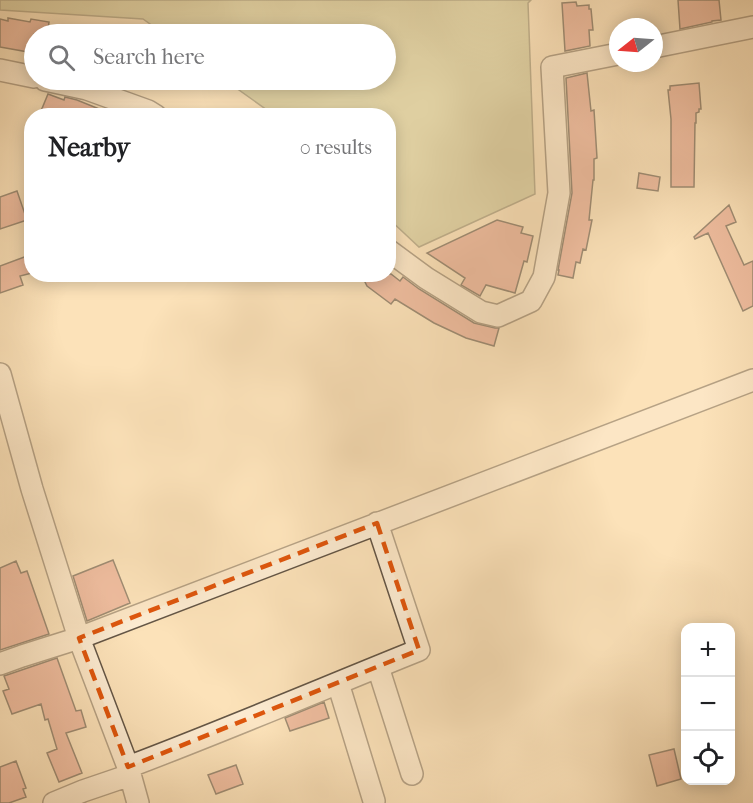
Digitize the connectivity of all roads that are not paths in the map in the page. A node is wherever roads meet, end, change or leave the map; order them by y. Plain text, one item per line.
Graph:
1 (753, 27) edge
2 (663, 46) edge
3 (609, 56) edge
4 (0, 69) edge
5 (24, 75) edge
6 (90, 90) edge
7 (140, 108) edge
8 (396, 255) edge
9 (0, 374) edge
10 (753, 380) edge
11 (377, 523) junction
12 (79, 638) junction
13 (0, 664) edge
14 (378, 667) junction
15 (338, 683) junction
16 (129, 771) junction
17 (412, 774) dead end
18 (374, 801) dead end
19 (54, 803) edge
20 (138, 803) edge

1 - 2 street
3 - 8 street
4 - 5 street
6 - 7 street
9 - 12 street
10 - 11 street
11 - 12 street
11 - 14 street
12 - 13 street
12 - 16 street
14 - 15 street
14 - 17 street
15 - 16 street
15 - 18 street
16 - 19 street
16 - 20 street

